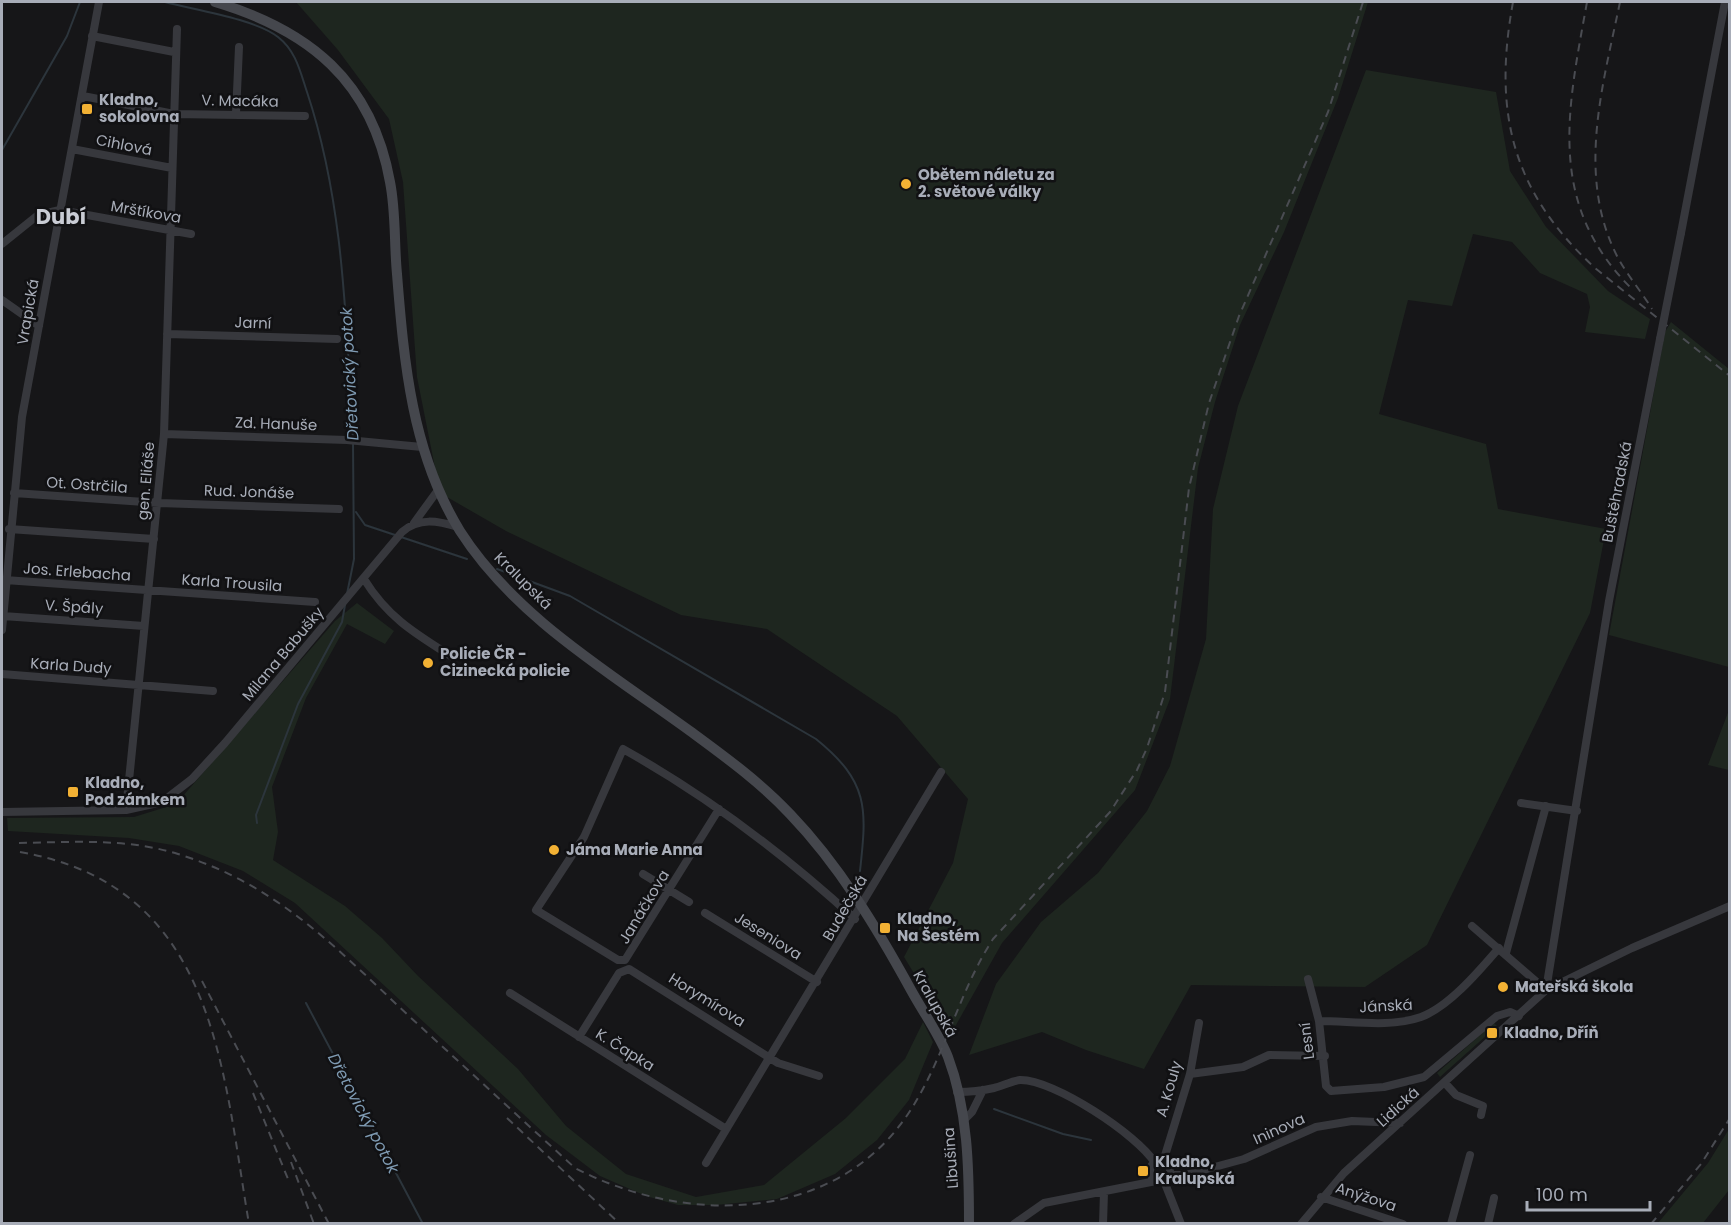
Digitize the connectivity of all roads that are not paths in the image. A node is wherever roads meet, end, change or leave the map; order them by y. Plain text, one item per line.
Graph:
1 (99, 2) edge
2 (215, 2) edge
3 (1726, 7) edge
4 (177, 29) dead end
5 (92, 36) junction
6 (239, 47) dead end
7 (174, 52) junction
8 (82, 96) junction
9 (174, 114) junction
10 (236, 114) junction
11 (305, 116) dead end
12 (72, 149) junction
13 (172, 168) junction
14 (60, 210) junction
15 (169, 230) junction
16 (191, 234) dead end
17 (2, 244) edge
18 (2, 300) edge
19 (39, 326) junction
20 (167, 334) junction
21 (337, 339) dead end
22 (164, 434) junction
23 (422, 447) junction
24 (438, 490) junction
25 (14, 493) junction
26 (159, 503) junction
27 (339, 509) dead end
28 (414, 523) junction
29 (458, 527) junction
30 (9, 529) junction
31 (154, 539) junction
32 (364, 579) junction
33 (5, 580) junction
34 (148, 591) junction
35 (315, 602) dead end
36 (3, 616) edge
37 (144, 626) junction
38 (2, 630) edge
39 (454, 658) dead end
40 (2, 674) edge
41 (138, 684) junction
42 (213, 691) dead end
43 (941, 772) dead end
44 (1521, 803) dead end
45 (1546, 806) junction
46 (719, 809) junction
47 (126, 810) junction
48 (1577, 811) junction
49 (2, 812) edge
50 (643, 874) dead end
51 (669, 890) junction
52 (689, 902) dead end
53 (1730, 906) edge
54 (861, 907) junction
55 (705, 913) dead end
56 (855, 919) junction
57 (1472, 926) dead end
58 (1503, 951) junction
59 (626, 969) joint
60 (1308, 979) dead end
61 (817, 982) junction
62 (1546, 990) junction
63 (510, 993) dead end
64 (1519, 1016) junction
65 (1319, 1021) junction
66 (1199, 1023) dead end
67 (579, 1037) junction
68 (1325, 1056) junction
69 (772, 1057) junction
70 (1190, 1074) junction
71 (819, 1076) dead end
72 (1444, 1083) junction
73 (983, 1090) junction
74 (957, 1092) junction
75 (1481, 1115) dead end
76 (964, 1120) junction
77 (1400, 1123) junction
78 (726, 1129) junction
79 (1470, 1155) dead end
80 (1159, 1162) junction
81 (706, 1163) dead end
82 (1164, 1179) junction
83 (1104, 1192) junction
84 (1321, 1197) junction
85 (1494, 1198) dead end
86 (969, 1224) edge
87 (1014, 1224) edge
88 (1103, 1224) edge
89 (1181, 1224) edge
90 (1301, 1224) edge
91 (1402, 1224) edge
92 (1451, 1224) edge
93 (1488, 1224) edge

1 - 5 street, Vrapická
2 - 23 main road, Kralupská
3 - 48 street, Buštěhradská, bridge
4 - 7 street, gen. Eliáše
5 - 7 street
5 - 8 street, Vrapická
6 - 10 street
7 - 9 street, gen. Eliáše
8 - 9 street, V. Macáka
8 - 12 street, Vrapická
9 - 10 street, V. Macáka
9 - 13 street, gen. Eliáše
10 - 11 street, V. Macáka
12 - 13 street, Cihlová
12 - 14 street, Vrapická
13 - 15 street, gen. Eliáše
14 - 15 street, Mrštíkova
14 - 17 street
14 - 19 street, Vrapická
15 - 16 street, Mrštíkova
15 - 20 street, gen. Eliáše
18 - 19 street
19 - 25 street, Vrapická
20 - 21 street, Jarní
20 - 22 street, gen. Eliáše
22 - 23 street, Zd. Hanuše
22 - 26 street, gen. Eliáše
23 - 24 main road, Kralupská
24 - 28 street, Milana Babušky
24 - 29 main road, Kralupská
25 - 26 street, Ot. Ostrčila
25 - 30 street, Vrapická
26 - 27 street, Rud. Jonáše
26 - 31 street, gen. Eliáše
28 - 29 street
28 - 32 street, Milana Babušky
29 - 54 main road, Kralupská
30 - 31 street
30 - 33 street, Vrapická
31 - 34 street, gen. Eliáše
32 - 39 street
32 - 47 street, Milana Babušky
33 - 34 street, Jos. Erlebacha
33 - 36 street, Vrapická
34 - 35 street, Karla Trousila
34 - 37 street, gen. Eliáše
36 - 37 street, V. Špály
36 - 38 street, Vrapická
37 - 41 street, gen. Eliáše
40 - 41 street, Karla Dudy
41 - 42 street, Karla Dudy
41 - 47 street, gen. Eliáše
43 - 54 street, Budečská
44 - 45 street
45 - 48 street
45 - 58 street, Jánská
46 - 51 street, Janáčkova
46 - 51 street, Janáčkova
46 - 56 street
47 - 49 street
48 - 62 street, Buštěhradská
50 - 51 street
51 - 52 street
53 - 62 street, Lidická
54 - 56 street, Budečská
54 - 74 main road, Kralupská
55 - 61 street, Jeseniova
56 - 61 street, Budečská
57 - 58 street
58 - 62 street
58 - 65 street, Jánská
59 - 67 street, Janáčkova
59 - 69 street, Horymírova
60 - 65 street, Lesní
61 - 69 street, Budečská
62 - 64 street, Lidická
63 - 67 street, K. Čapka
64 - 68 street, Lesní
64 - 72 street, Lidická
65 - 68 street, Lesní
66 - 70 street, A. Kouly
67 - 78 street, K. Čapka
68 - 70 street
69 - 71 street
69 - 78 street, Budečská
70 - 80 street, A. Kouly
72 - 75 street
72 - 77 street, Lidická
73 - 74 street
73 - 76 street
73 - 80 street
74 - 76 main road, Libušina
76 - 86 main road, Libušina
77 - 82 street, Ininova
77 - 84 street, Lidická
78 - 81 street, Budečská
79 - 92 street
80 - 82 street
80 - 82 street
82 - 83 street, Ininova
82 - 89 street
83 - 87 street, Ininova
83 - 88 street
84 - 90 street, Lidická
84 - 91 street, Anýžova
85 - 93 street

